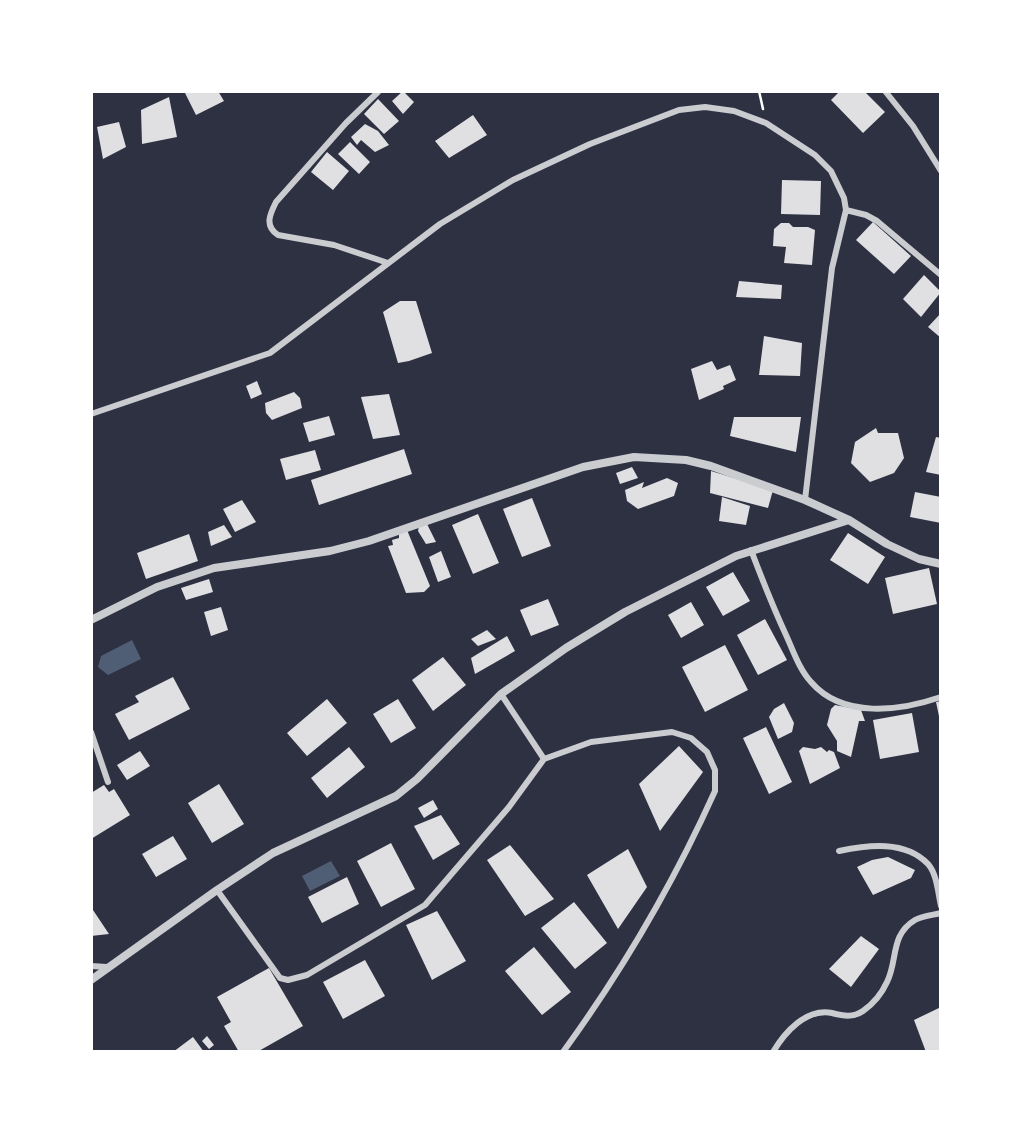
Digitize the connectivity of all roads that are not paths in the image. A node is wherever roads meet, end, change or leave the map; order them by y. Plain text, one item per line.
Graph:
1 (885, 91) edge
2 (377, 92) edge
3 (941, 171) edge
4 (846, 210) junction
5 (388, 263) junction
6 (941, 275) edge
7 (91, 414) edge
8 (805, 500) junction
9 (849, 520) junction
10 (751, 550) junction
11 (941, 564) edge
12 (91, 620) edge
13 (501, 694) junction
14 (941, 698) edge
15 (91, 732) edge
16 (544, 759) junction
17 (108, 782) dead end
18 (839, 851) dead end
19 (217, 890) junction
20 (941, 905) edge
21 (941, 913) edge
22 (91, 966) edge
23 (107, 967) junction
24 (91, 979) edge
25 (563, 1052) edge
26 (773, 1052) edge

1 - 3 street
2 - 5 street
4 - 5 street
4 - 6 street
4 - 8 street
5 - 7 street
8 - 9 street
8 - 12 street
9 - 10 street
9 - 11 street
10 - 13 street
10 - 14 street
13 - 16 street
13 - 19 street
15 - 17 street
16 - 19 street
16 - 25 street
18 - 20 street
19 - 23 street
21 - 26 street
22 - 23 street
23 - 24 street

